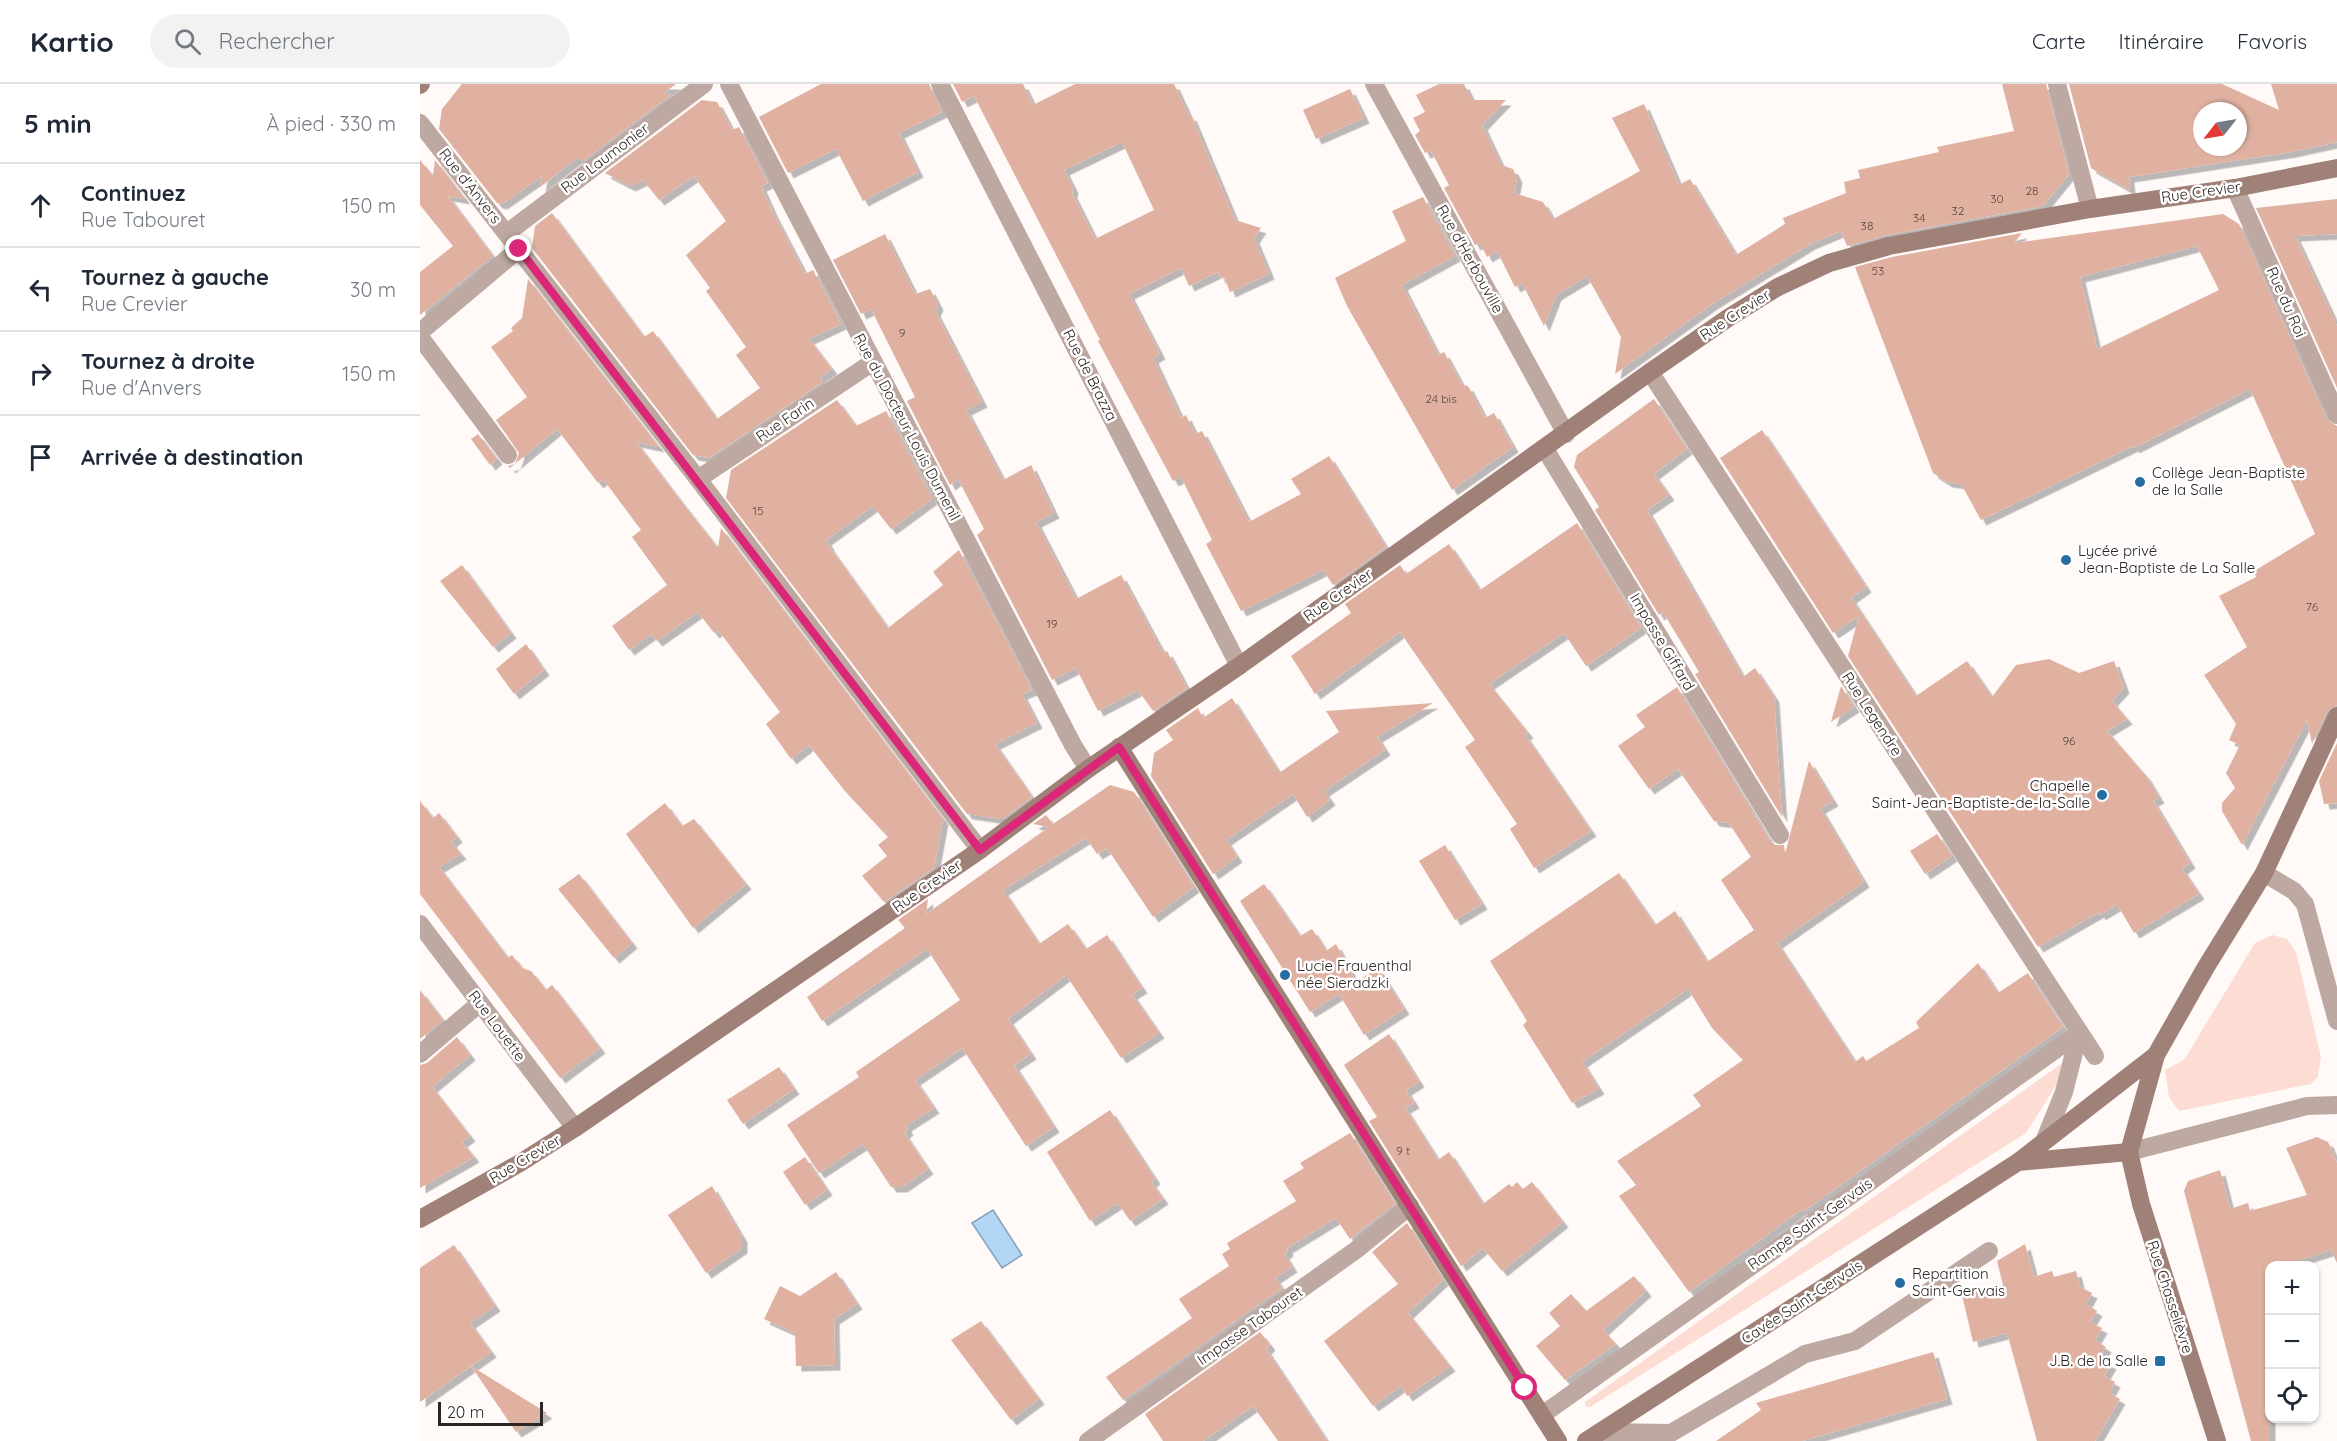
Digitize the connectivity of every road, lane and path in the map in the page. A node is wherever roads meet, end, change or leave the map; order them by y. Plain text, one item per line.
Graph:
1 (704, 84) edge
2 (729, 84) edge
3 (940, 84) edge
4 (1374, 84) edge
5 (2057, 84) edge
6 (420, 123) edge
7 (2337, 168) edge
8 (2235, 188) junction
9 (2090, 209) junction
10 (507, 233) junction
11 (519, 249) junction
12 (420, 332) edge
13 (420, 337) edge
14 (873, 362) junction
15 (1650, 372) junction
16 (2337, 415) edge
17 (1566, 434) junction
18 (1545, 449) junction
19 (508, 455) dead end
20 (698, 479) junction
21 (1239, 666) junction
22 (2337, 716) edge
23 (1119, 747) junction
24 (1088, 769) junction
25 (1780, 835) dead end
26 (980, 850) junction
27 (2264, 873) junction
28 (420, 924) edge
29 (480, 1003) junction
30 (2337, 1021) edge
31 (2079, 1033) junction
32 (420, 1054) edge
33 (2156, 1055) junction
34 (2095, 1056) dead end
35 (2337, 1106) edge
36 (574, 1128) junction
37 (2045, 1139) junction
38 (2129, 1152) junction
39 (2018, 1162) junction
40 (1410, 1206) junction
41 (420, 1219) edge
42 (1989, 1251) dead end
43 (1542, 1415) junction
44 (1593, 1437) edge
45 (1088, 1441) edge
46 (1558, 1441) edge
47 (2217, 1441) edge

1 - 10 street, Rue Laumonier
2 - 14 street, Rue du Docteur Louis Dumenil
3 - 21 street, Rue de Brazza
4 - 17 street, Rue d'Herbouville
5 - 9 street
6 - 10 street, Rue d'Anvers
7 - 8 street, Rue Crevier
8 - 9 street, Rue Crevier
8 - 16 street, Rue du Roi
9 - 15 street, Rue Crevier
10 - 11 street, Rue d'Anvers
11 - 12 street
11 - 20 street, Rue d'Anvers
13 - 19 street
14 - 20 street, Rue Farin
14 - 24 street, Rue du Docteur Louis Dumenil
15 - 17 street, Rue Crevier
15 - 31 street, Rue Legendre
17 - 18 street, Rue Crevier
18 - 21 street, Rue Crevier
18 - 25 street, Impasse Giffard
20 - 26 street, Rue d'Anvers
21 - 23 street, Rue Crevier
22 - 27 street
23 - 24 street, Rue Crevier
23 - 40 street
24 - 26 street, Rue Crevier
26 - 36 street, Rue Crevier
27 - 30 street
27 - 33 street
28 - 29 street, Rue Louette
29 - 32 street
29 - 36 street, Rue Louette
31 - 34 street, Rue Legendre
31 - 37 street
31 - 43 street, Rampe Saint-Gervais
33 - 37 street, Cavée Saint-Gervais
33 - 38 street
35 - 38 street
36 - 41 street, Rue Crevier
37 - 39 street, Cavée Saint-Gervais
38 - 39 street, Cavée Saint-Gervais
38 - 47 street, Rue Chasselièvre
39 - 44 street, Cavée Saint-Gervais
40 - 43 street
40 - 45 street, Impasse Tabouret
42 - 44 street
43 - 46 street

